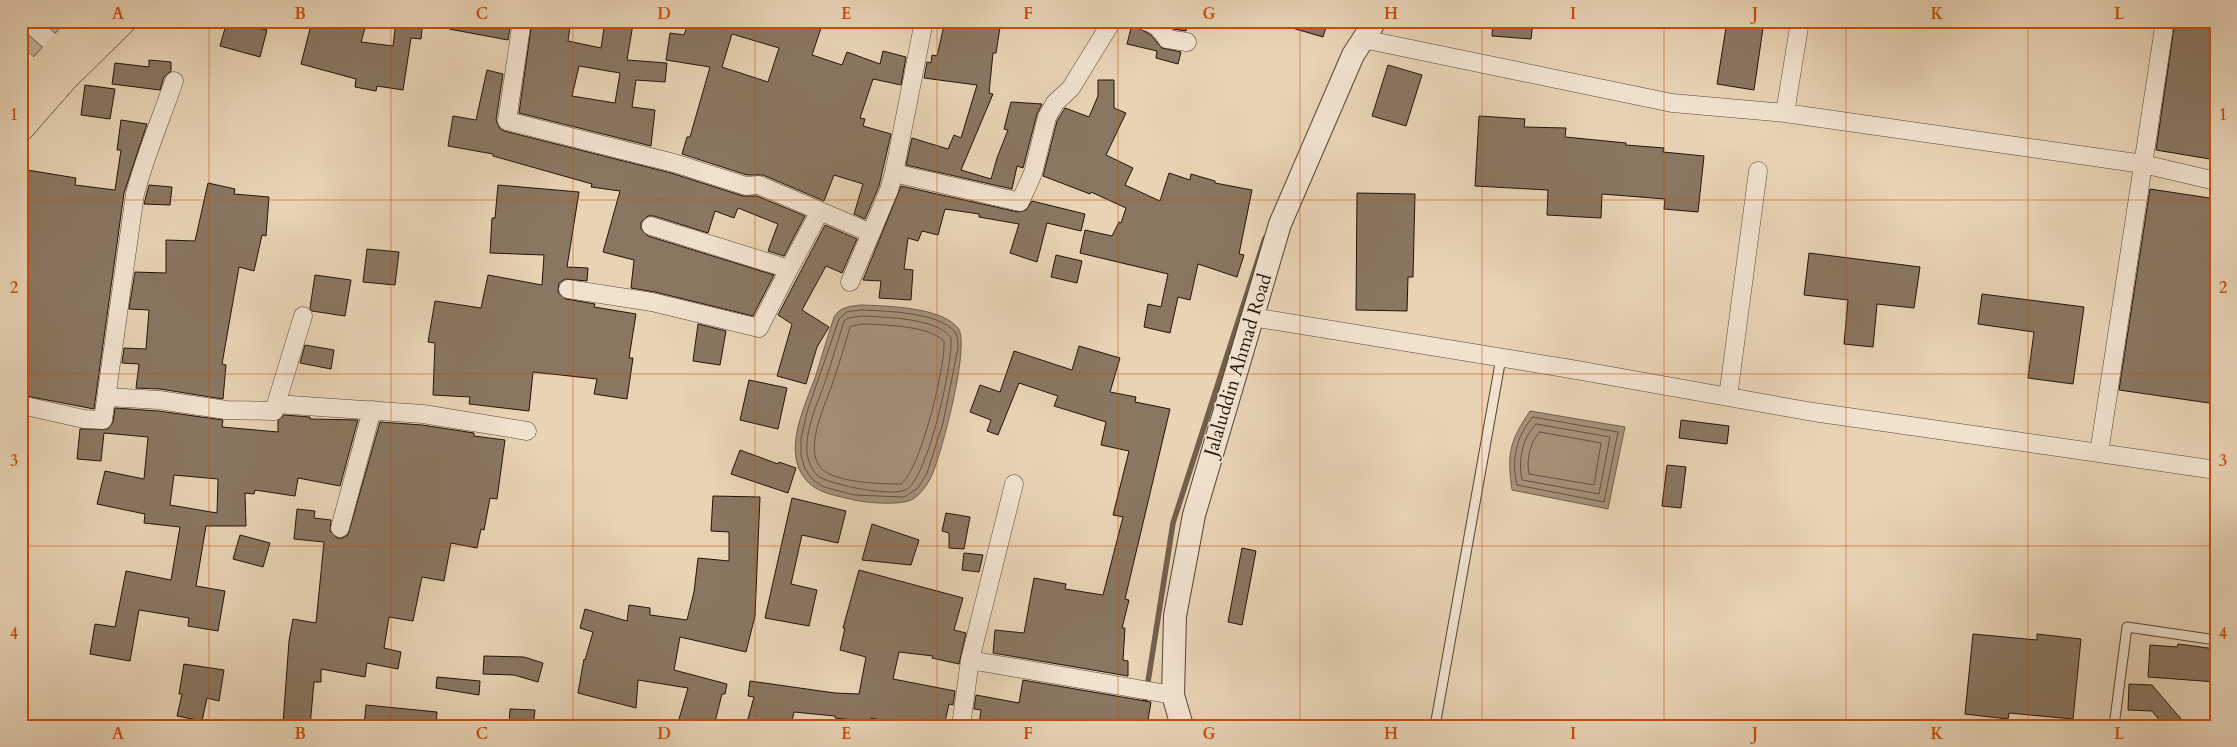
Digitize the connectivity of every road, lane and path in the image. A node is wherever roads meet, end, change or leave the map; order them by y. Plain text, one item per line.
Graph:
1 (27, 21) edge
2 (86, 21) edge
3 (122, 21) edge
4 (522, 21) edge
5 (924, 21) edge
6 (1112, 21) edge
7 (1145, 21) edge
8 (1800, 21) edge
9 (2165, 21) edge
10 (1369, 30) edge
11 (1187, 42) dead end
12 (60, 50) junction
13 (27, 74) edge
14 (174, 82) dead end
15 (1785, 113) junction
16 (21, 126) edge
17 (2143, 164) junction
18 (1758, 171) dead end
19 (894, 173) junction
20 (2216, 181) edge
21 (820, 211) junction
22 (651, 226) dead end
23 (871, 233) junction
24 (789, 269) junction
25 (850, 282) dead end
26 (568, 288) dead end
27 (303, 316) dead end
28 (1252, 317) junction
29 (1500, 358) junction
30 (107, 397) junction
31 (1728, 397) junction
32 (276, 404) junction
33 (21, 406) edge
34 (372, 410) junction
35 (527, 430) dead end
36 (2099, 453) junction
37 (2216, 470) edge
38 (1014, 484) dead end
39 (340, 528) dead end
40 (2216, 640) edge
41 (970, 660) junction
42 (1173, 695) junction
43 (961, 726) edge
44 (1182, 726) edge
45 (1435, 726) edge
46 (2114, 726) edge

1 - 12 street
2 - 12 main road
3 - 16 main road
4 - 21 street
5 - 19 street
6 - 19 street
7 - 11 street
8 - 15 street
9 - 17 street
10 - 15 street
10 - 28 street, Jalaluddin Ahmad Road
12 - 13 main road
14 - 30 street
15 - 17 street
17 - 20 street
17 - 36 street
18 - 31 street
19 - 23 street
21 - 23 street
21 - 24 street
22 - 24 street
23 - 25 street
24 - 26 street
27 - 32 street
28 - 29 street
28 - 42 street, Jalaluddin Ahmad Road
29 - 31 street
29 - 45 lane
30 - 32 street
30 - 33 street
31 - 36 street
32 - 34 street
34 - 35 street
34 - 39 street
36 - 37 street
38 - 41 street
40 - 46 lane
41 - 42 street
41 - 43 street
42 - 44 street, Jalaluddin Ahmad Road

